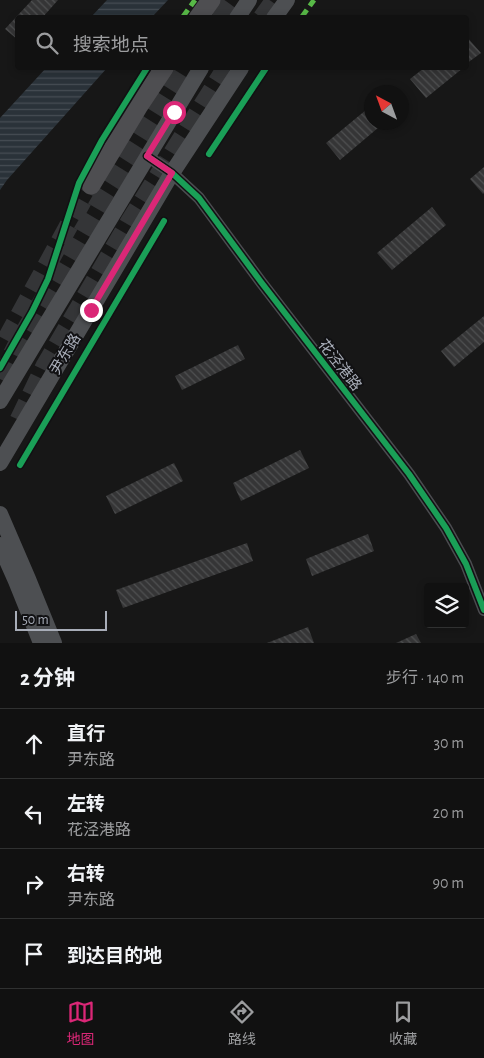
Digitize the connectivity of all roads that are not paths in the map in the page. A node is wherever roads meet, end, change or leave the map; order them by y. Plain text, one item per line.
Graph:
1 (211, 0) edge
2 (249, 0) edge
3 (287, 0) edge
4 (200, 15) edge
5 (239, 15) edge
6 (276, 15) edge
7 (163, 70) edge
8 (200, 70) edge
9 (240, 70) edge
10 (147, 156) junction
11 (172, 173) junction
12 (91, 185) tunnel mouth
13 (0, 401) edge
14 (0, 463) edge
15 (0, 514) edge
16 (0, 545) edge
17 (484, 610) edge
18 (41, 643) edge
19 (54, 643) edge

1 - 4 highway
2 - 5 main road
3 - 6 main road
7 - 12 highway
8 - 10 main road, 尹东路
9 - 11 main road, 尹东路
10 - 11 street, 花泾港路
10 - 13 main road, 尹东路
11 - 14 main road, 尹东路
11 - 17 street, 花泾港路
15 - 19 main road
16 - 18 main road

